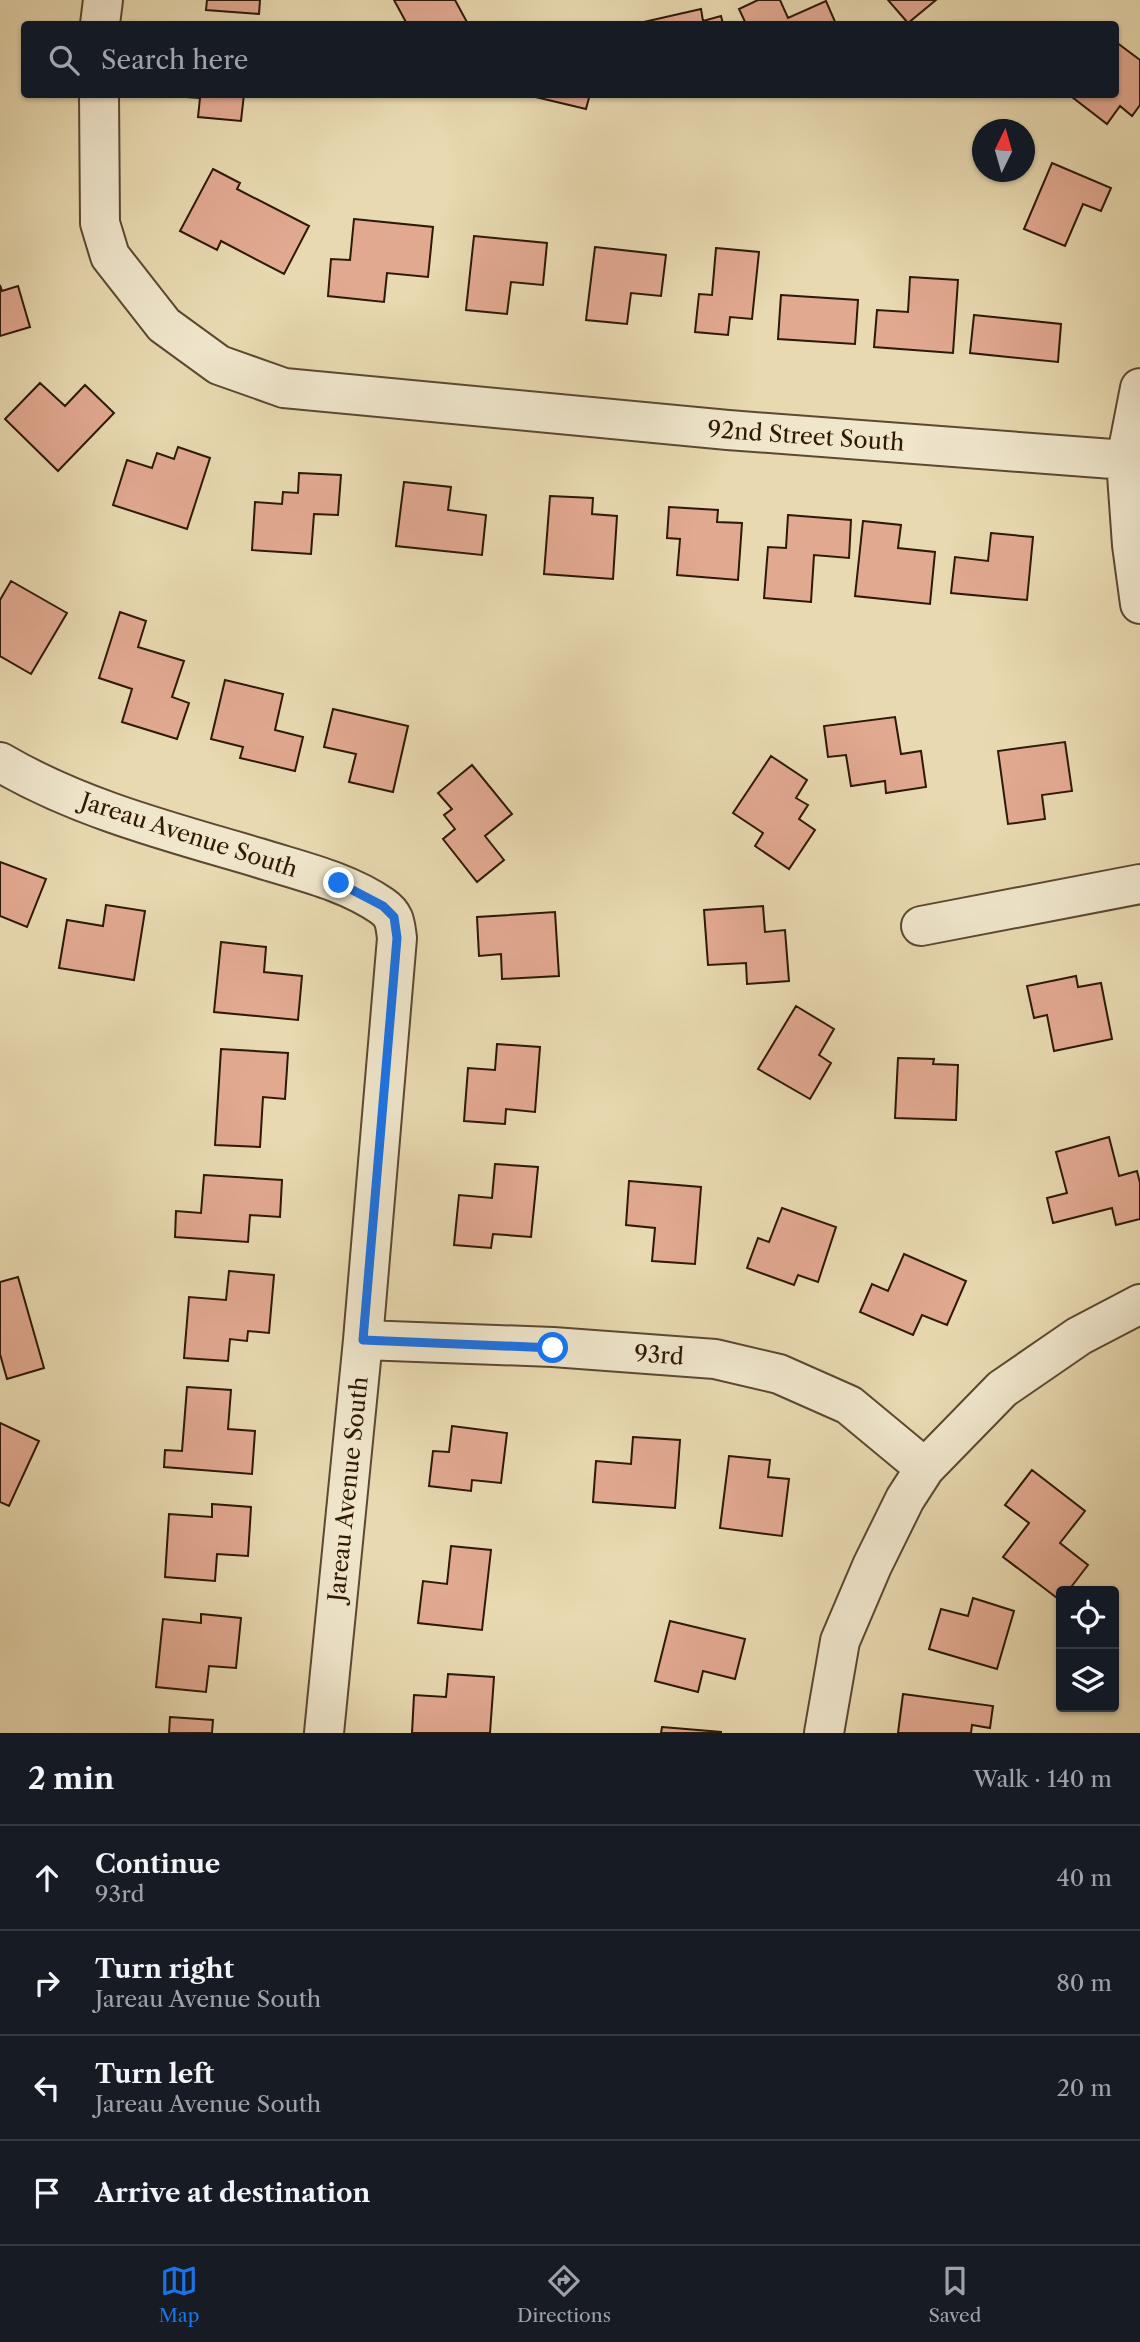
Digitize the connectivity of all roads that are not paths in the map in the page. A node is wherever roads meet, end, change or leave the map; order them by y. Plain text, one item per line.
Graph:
1 (103, 0) edge
2 (100, 21) edge
3 (99, 98) edge
4 (1140, 388) edge
5 (1126, 460) junction
6 (1140, 604) edge
7 (0, 762) edge
8 (1140, 884) edge
9 (921, 926) dead end
10 (1140, 1304) edge
11 (363, 1340) junction
12 (925, 1468) junction
13 (324, 1733) edge
14 (824, 1733) edge

1 - 2 street
3 - 5 street, 92nd Street South
4 - 5 street
5 - 6 street
7 - 11 street, Jareau Avenue South
8 - 9 street
10 - 12 street
11 - 12 street, 93rd
11 - 13 street, Jareau Avenue South
12 - 14 street

